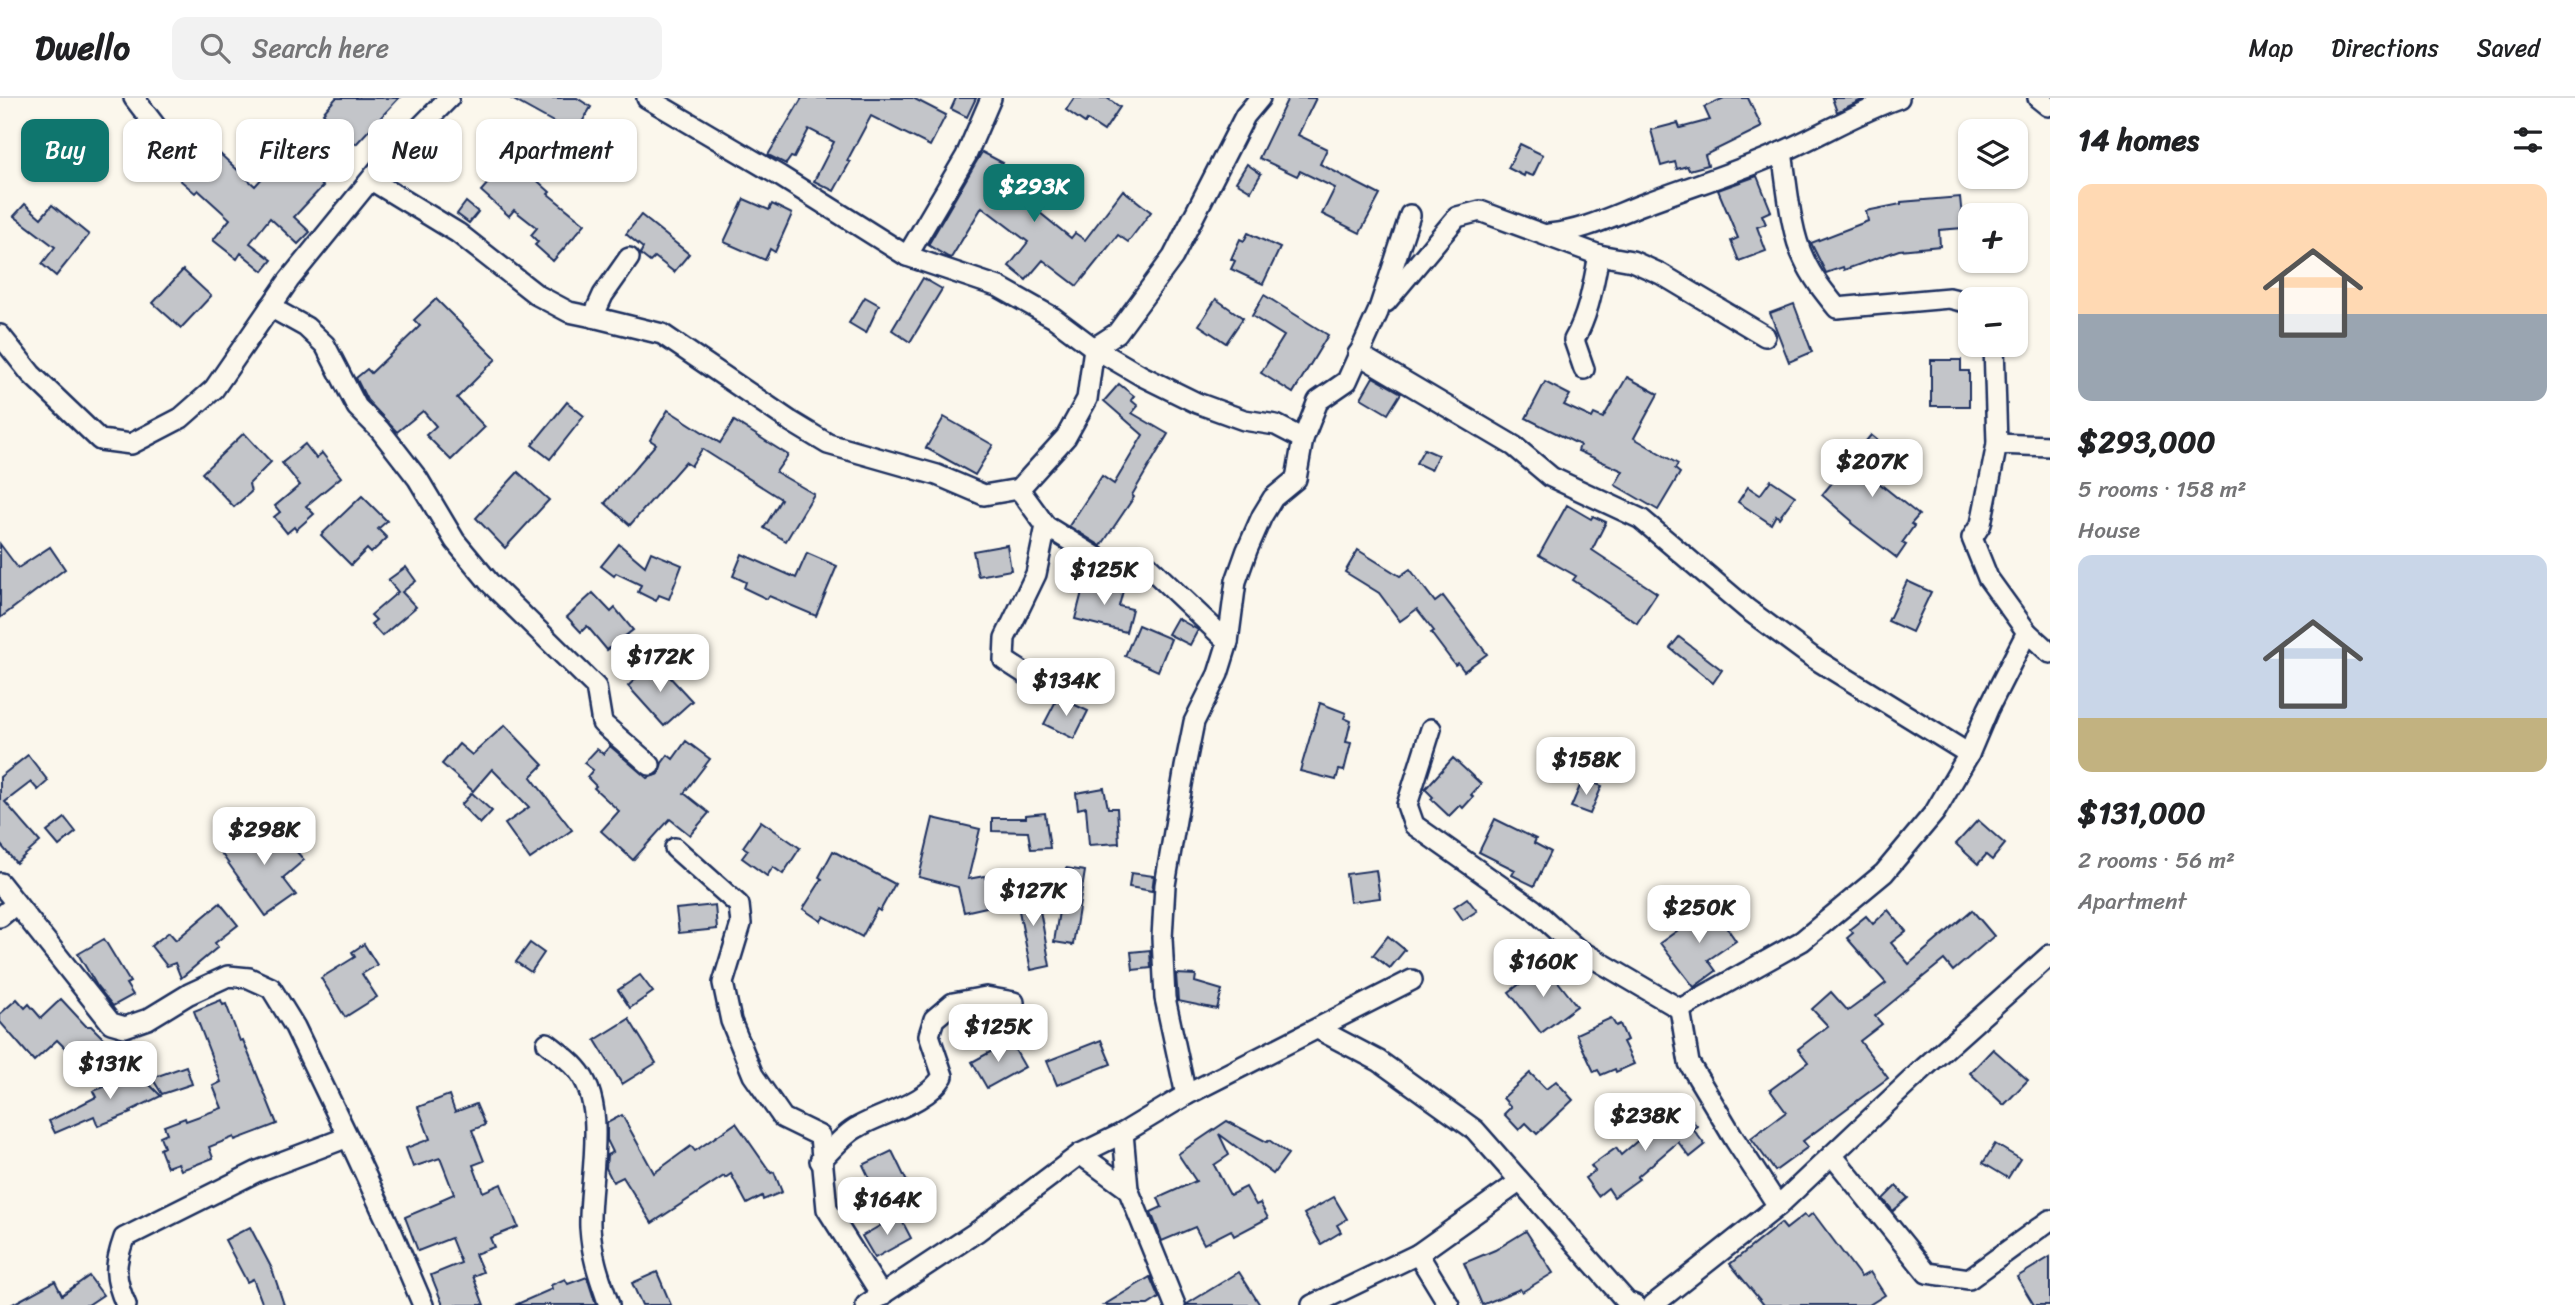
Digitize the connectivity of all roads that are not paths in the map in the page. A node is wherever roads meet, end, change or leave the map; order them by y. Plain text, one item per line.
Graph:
1 (134, 98) edge
2 (449, 98) edge
3 (647, 98) edge
4 (991, 98) edge
5 (1259, 98) edge
6 (1899, 98) edge
7 (150, 119) edge
8 (428, 119) edge
9 (1782, 152) junction
10 (369, 182) edge
11 (374, 182) edge
12 (1410, 215) dead end
13 (1542, 234) junction
14 (1599, 255) junction
15 (907, 256) junction
16 (629, 258) dead end
17 (1958, 300) edge
18 (270, 307) junction
19 (1378, 312) junction
20 (593, 317) junction
21 (0, 335) edge
22 (1765, 336) dead end
23 (1094, 348) junction
24 (1358, 354) junction
25 (1994, 357) edge
26 (1584, 369) dead end
27 (1303, 439) junction
28 (1997, 444) junction
29 (2050, 446) edge
30 (1019, 489) junction
31 (1045, 526) junction
32 (2027, 632) junction
33 (1228, 642) junction
34 (2050, 653) edge
35 (1077, 688) dead end
36 (1431, 729) dead end
37 (1969, 754) junction
38 (650, 765) dead end
39 (675, 848) dead end
40 (0, 883) edge
41 (16, 904) junction
42 (0, 917) edge
43 (2050, 955) edge
44 (1412, 980) dead end
45 (1014, 1002) dead end
46 (1680, 1009) junction
47 (1318, 1029) junction
48 (547, 1043) dead end
49 (1186, 1095) junction
50 (1123, 1133) junction
51 (348, 1137) junction
52 (1080, 1154) junction
53 (1832, 1155) junction
54 (820, 1161) junction
55 (1519, 1181) junction
56 (1128, 1189) junction
57 (1778, 1206) junction
58 (2050, 1220) edge
59 (1418, 1254) junction
60 (874, 1301) edge
61 (126, 1305) edge
62 (423, 1305) edge
63 (610, 1305) edge
64 (1175, 1305) edge
65 (1312, 1305) edge
66 (1449, 1305) edge
67 (1635, 1305) edge
68 (1653, 1305) edge

1 - 7 street
2 - 8 street
3 - 15 street
4 - 15 street
5 - 23 street
6 - 9 street
9 - 13 street
9 - 17 street
10 - 18 street
11 - 20 street
12 - 19 street
13 - 14 street
13 - 19 street
14 - 22 street
14 - 26 street
15 - 23 street
16 - 20 street
18 - 21 street
18 - 38 street
19 - 24 street
20 - 30 street
23 - 27 street
23 - 30 street
24 - 27 street
24 - 37 street
25 - 28 street
27 - 33 street
28 - 29 street
28 - 32 street
30 - 31 street
31 - 33 street
31 - 35 street
32 - 34 street
32 - 37 street
33 - 49 street
36 - 46 street
37 - 46 street
39 - 54 street
40 - 41 street
41 - 42 street
41 - 51 street
43 - 53 street
44 - 47 street
45 - 54 street
46 - 57 street
47 - 49 street
47 - 55 street
48 - 63 street
49 - 50 street
50 - 52 street
50 - 56 street
51 - 61 street
51 - 62 street
52 - 56 street
52 - 60 street
53 - 57 street
53 - 58 street
54 - 60 street
55 - 59 street
55 - 67 street
56 - 64 street
57 - 68 street
59 - 65 street
59 - 66 street

